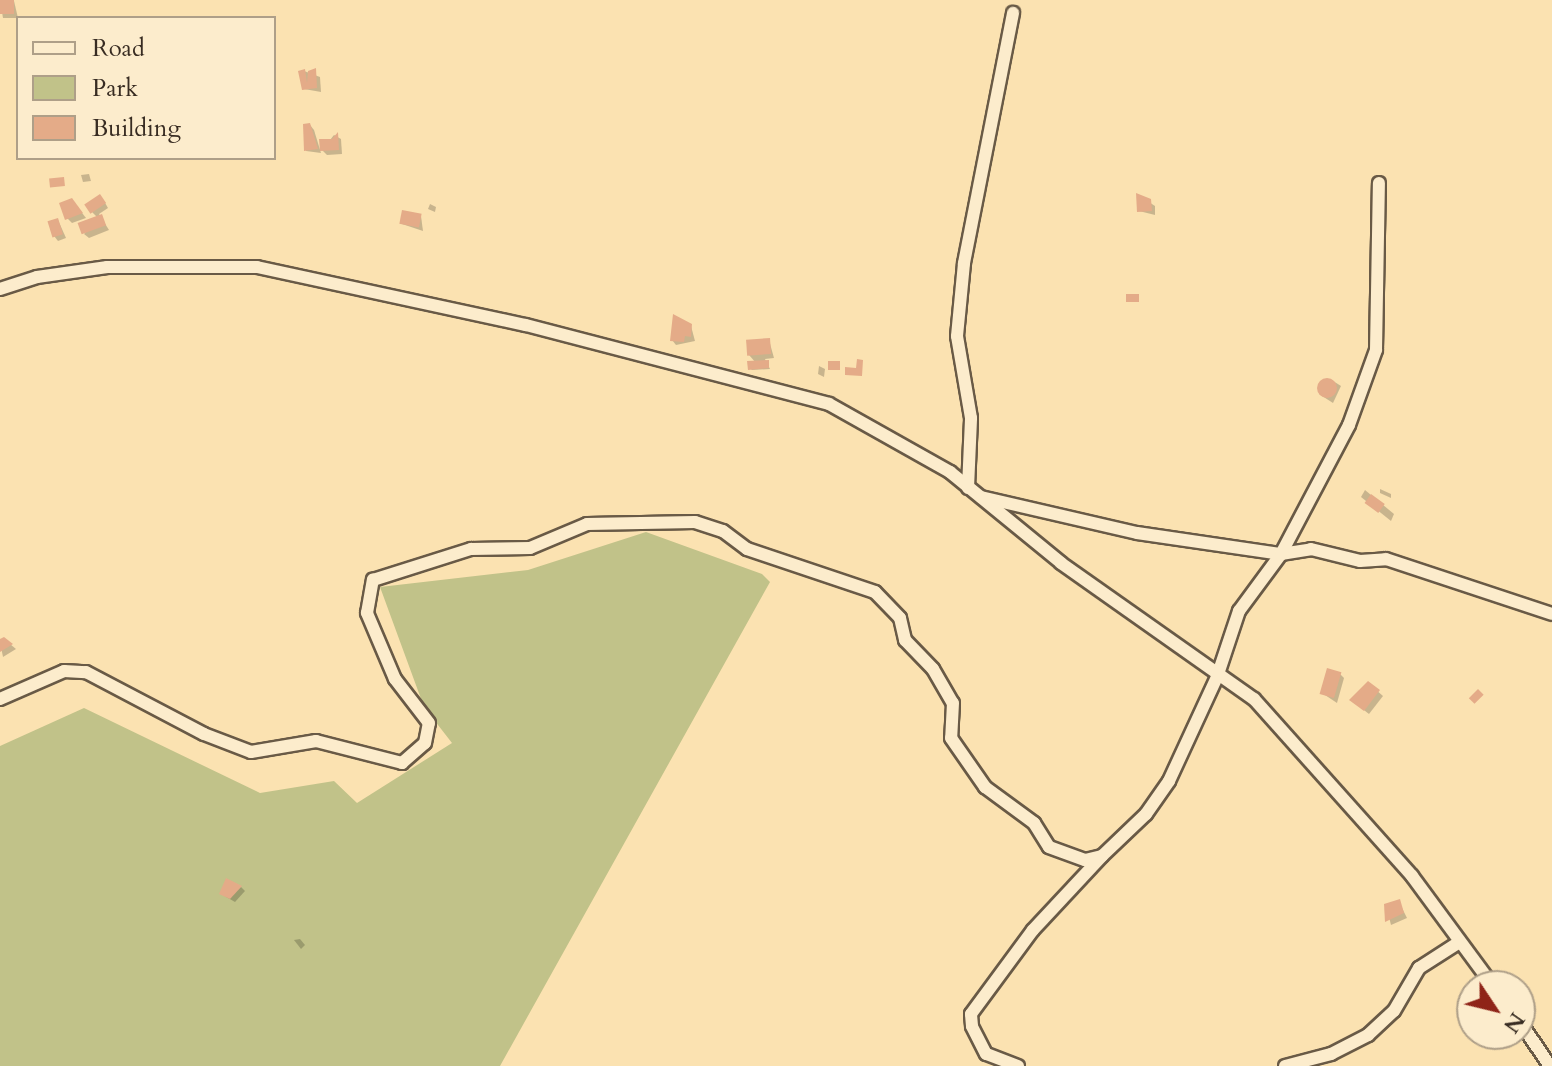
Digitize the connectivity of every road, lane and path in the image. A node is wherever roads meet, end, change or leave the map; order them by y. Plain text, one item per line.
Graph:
1 (1013, 13) dead end
2 (1379, 183) dead end
3 (0, 289) edge
4 (973, 492) junction
5 (1281, 554) junction
6 (1552, 614) edge
7 (1217, 677) junction
8 (0, 699) edge
9 (1102, 856) junction
10 (1458, 943) junction
11 (1480, 970) edge
12 (1536, 1045) edge
13 (1018, 1066) edge
14 (1285, 1066) edge
15 (1550, 1066) edge

1 - 4 street
2 - 5 street
3 - 4 street
4 - 5 street
4 - 7 street
5 - 6 street
5 - 7 street
7 - 9 street
7 - 10 street
8 - 9 street
9 - 13 street
10 - 11 street
10 - 14 street
12 - 15 street

